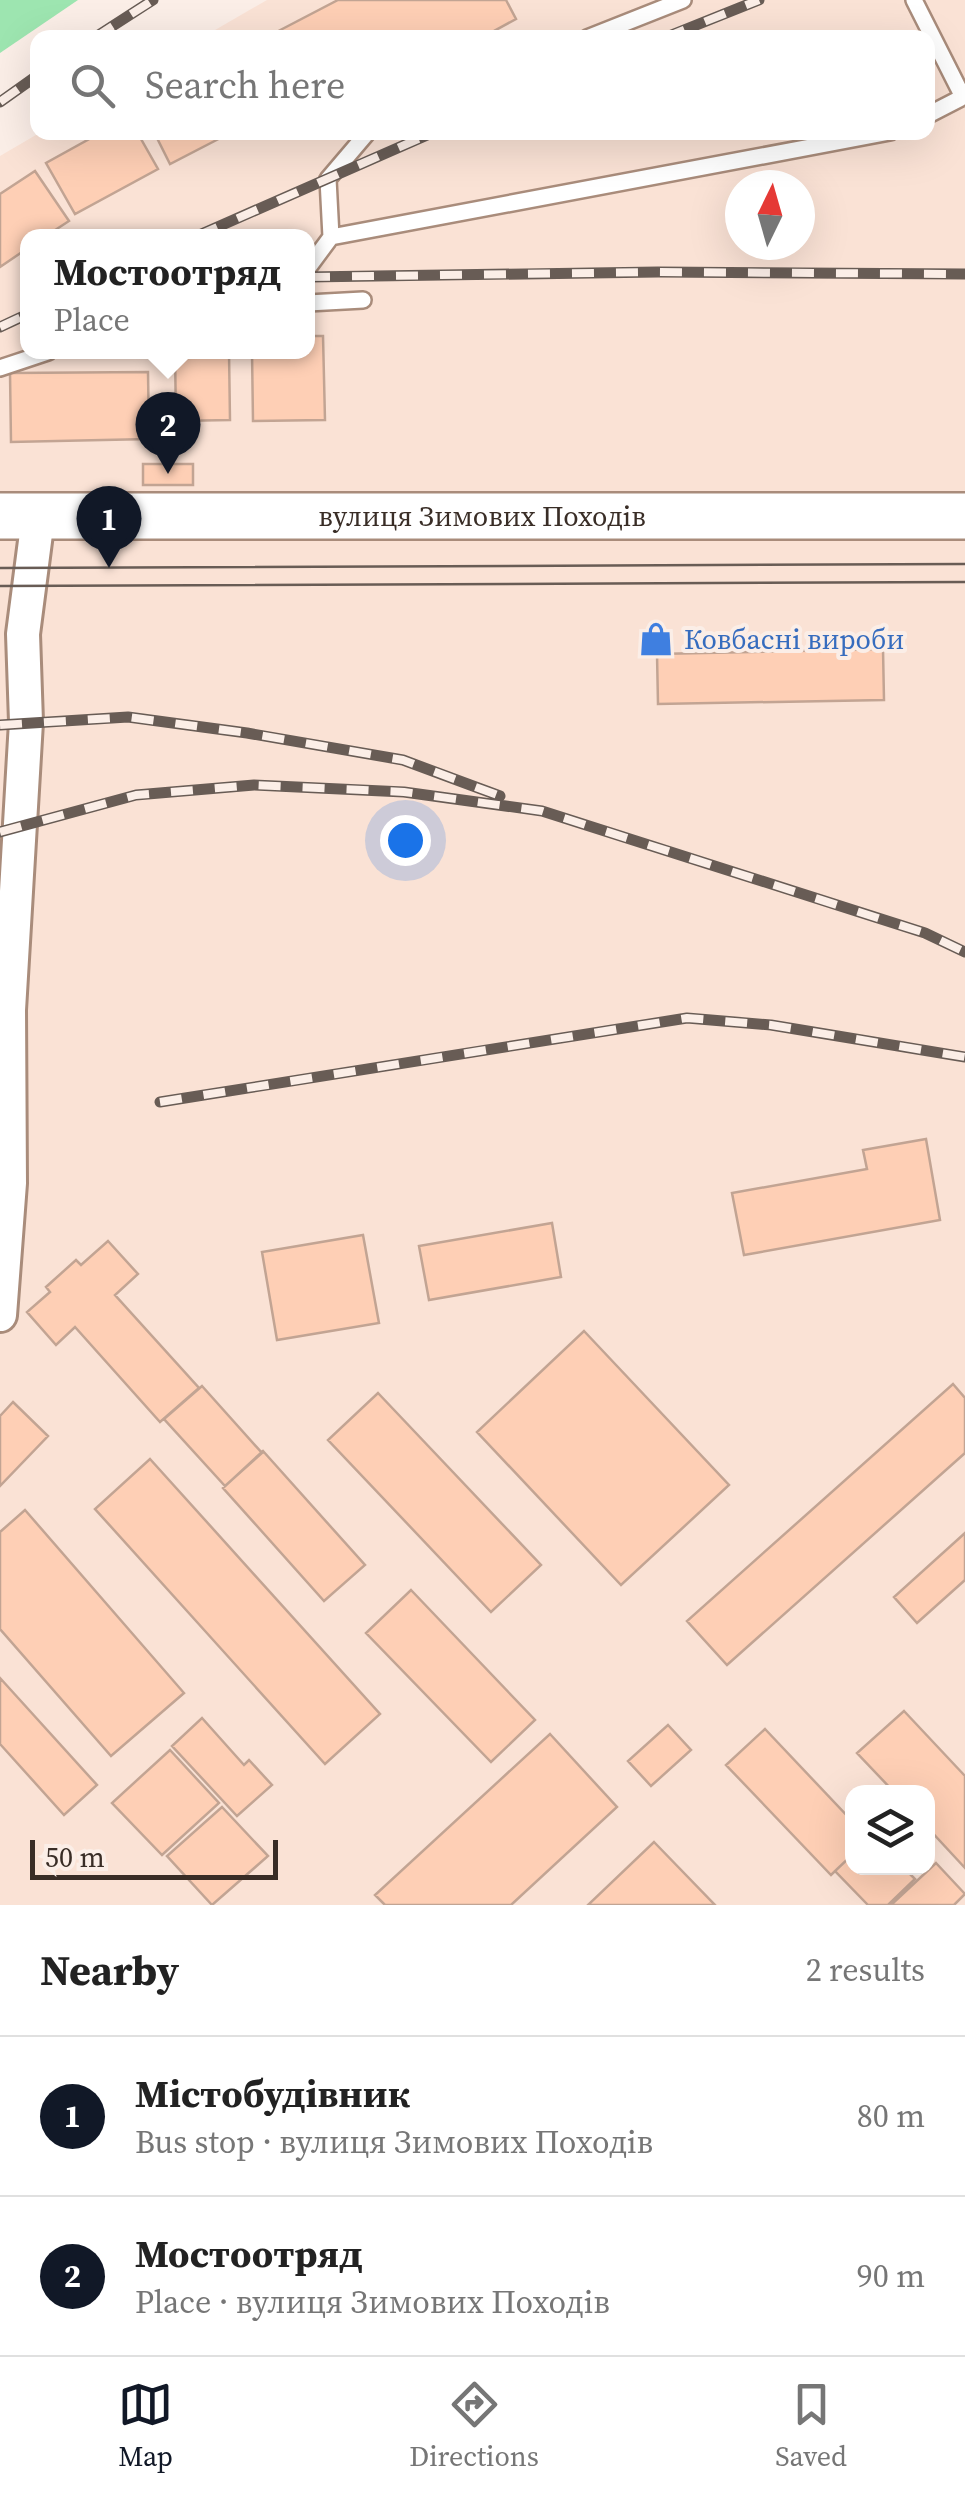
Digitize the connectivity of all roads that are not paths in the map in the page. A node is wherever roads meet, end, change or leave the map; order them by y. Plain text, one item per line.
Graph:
1 (683, 0) edge
2 (914, 0) edge
3 (607, 30) edge
4 (929, 30) edge
5 (935, 41) edge
6 (964, 97) edge
7 (935, 111) edge
8 (361, 140) edge
9 (847, 140) edge
10 (331, 237) junction
11 (315, 259) edge
12 (363, 300) dead end
13 (315, 303) edge
14 (27, 359) edge
15 (0, 368) edge
16 (19, 517) edge
17 (961, 523) edge
18 (0, 1314) edge

1 - 3 lane
2 - 4 lane
5 - 6 lane
6 - 7 lane
8 - 10 lane
9 - 10 lane
10 - 11 lane
12 - 13 lane
14 - 15 lane
16 - 17 main road, вулиця Зимових Походів
16 - 18 street

